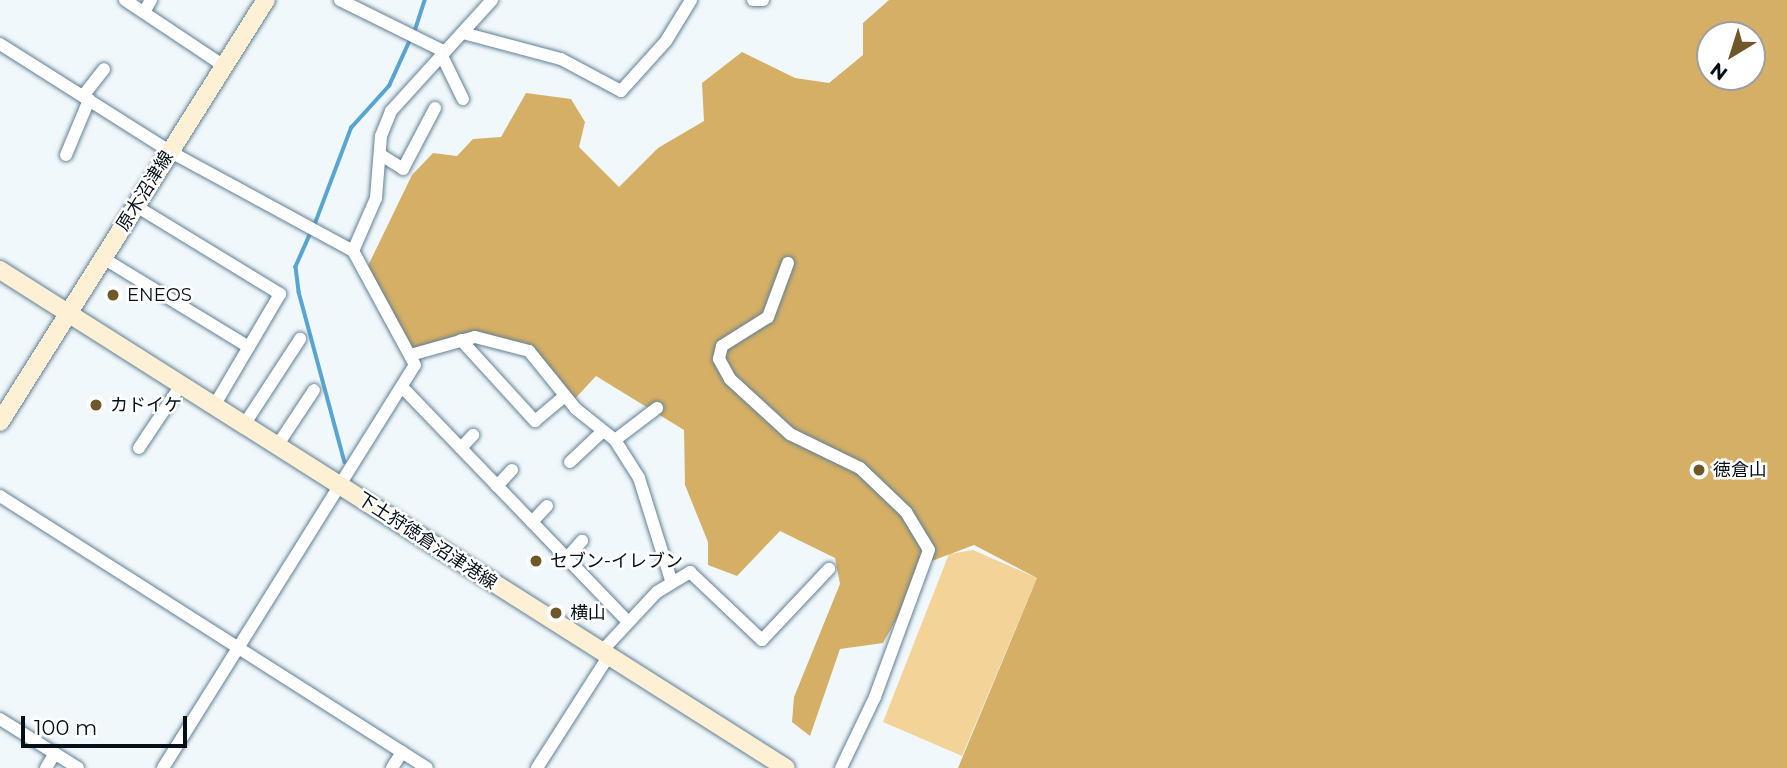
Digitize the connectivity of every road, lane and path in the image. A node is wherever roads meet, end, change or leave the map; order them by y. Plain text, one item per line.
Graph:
1 (125, 0) edge
2 (151, 0) edge
3 (266, 0) edge
4 (340, 0) edge
5 (492, 0) edge
6 (753, 0) edge
7 (763, 0) edge
8 (687, 1) edge
9 (144, 12) junction
10 (463, 33) junction
11 (0, 44) edge
12 (443, 54) junction
13 (224, 66) junction
14 (104, 69) dead end
15 (86, 98) junction
16 (463, 99) dead end
17 (435, 108) dead end
18 (169, 151) junction
19 (66, 155) dead end
20 (381, 155) junction
21 (135, 206) junction
22 (353, 250) junction
23 (103, 258) junction
24 (788, 264) dead end
25 (0, 270) edge
26 (69, 313) junction
27 (300, 339) dead end
28 (461, 340) junction
29 (249, 347) junction
30 (414, 354) junction
31 (181, 385) junction
32 (403, 387) junction
33 (314, 390) dead end
34 (565, 396) junction
35 (214, 406) junction
36 (657, 408) dead end
37 (0, 422) edge
38 (244, 425) junction
39 (603, 431) junction
40 (473, 435) dead end
41 (615, 440) junction
42 (277, 446) junction
43 (461, 448) junction
44 (139, 449) dead end
45 (570, 463) dead end
46 (512, 470) dead end
47 (497, 485) junction
48 (340, 486) junction
49 (0, 496) edge
50 (547, 506) dead end
51 (532, 522) junction
52 (582, 541) dead end
53 (567, 558) junction
54 (830, 569) dead end
55 (671, 580) junction
56 (628, 622) junction
57 (239, 648) junction
58 (604, 655) junction
59 (1, 721) edge
60 (402, 752) junction
61 (55, 753) junction
62 (46, 768) edge
63 (78, 768) edge
64 (163, 768) edge
65 (392, 768) edge
66 (427, 768) edge
67 (537, 768) edge
68 (786, 768) edge
69 (841, 768) edge

1 - 9 street
2 - 9 street
3 - 13 main road, 原木沼津線
4 - 12 street
5 - 10 street
6 - 7 street
8 - 10 street
9 - 13 street
10 - 12 street
11 - 15 street
12 - 16 street
12 - 20 street
13 - 18 main road, 原木沼津線
14 - 15 street
15 - 18 street
15 - 19 street
17 - 20 street
18 - 21 main road, 原木沼津線
18 - 22 street
20 - 22 street
21 - 23 main road, 原木沼津線
21 - 29 street
22 - 30 street
23 - 26 main road, 原木沼津線
23 - 29 street
24 - 69 street
25 - 26 main road
26 - 31 main road, 下土狩徳倉沼津港線
26 - 37 main road, 原木沼津線
27 - 38 street
28 - 30 street
28 - 34 street
28 - 34 street
29 - 35 street
30 - 32 street
31 - 35 main road, 下土狩徳倉沼津港線
31 - 44 street
32 - 43 street
32 - 48 street
33 - 42 street
34 - 39 street
35 - 38 main road, 下土狩徳倉沼津港線
36 - 41 street
38 - 42 main road, 下土狩徳倉沼津港線
39 - 41 street
39 - 45 street
40 - 43 street
41 - 55 street
42 - 48 main road, 下土狩徳倉沼津港線
43 - 47 street
46 - 47 street
47 - 51 street
48 - 57 street
48 - 58 main road, 下土狩徳倉沼津港線
49 - 57 street
50 - 51 street
51 - 53 street
52 - 53 street
53 - 56 street
54 - 55 street
55 - 56 street
56 - 58 street
57 - 60 street
57 - 64 street
58 - 67 street
58 - 68 main road, 下土狩徳倉沼津港線
59 - 61 street
60 - 65 street
60 - 66 street
61 - 62 street
61 - 63 street

